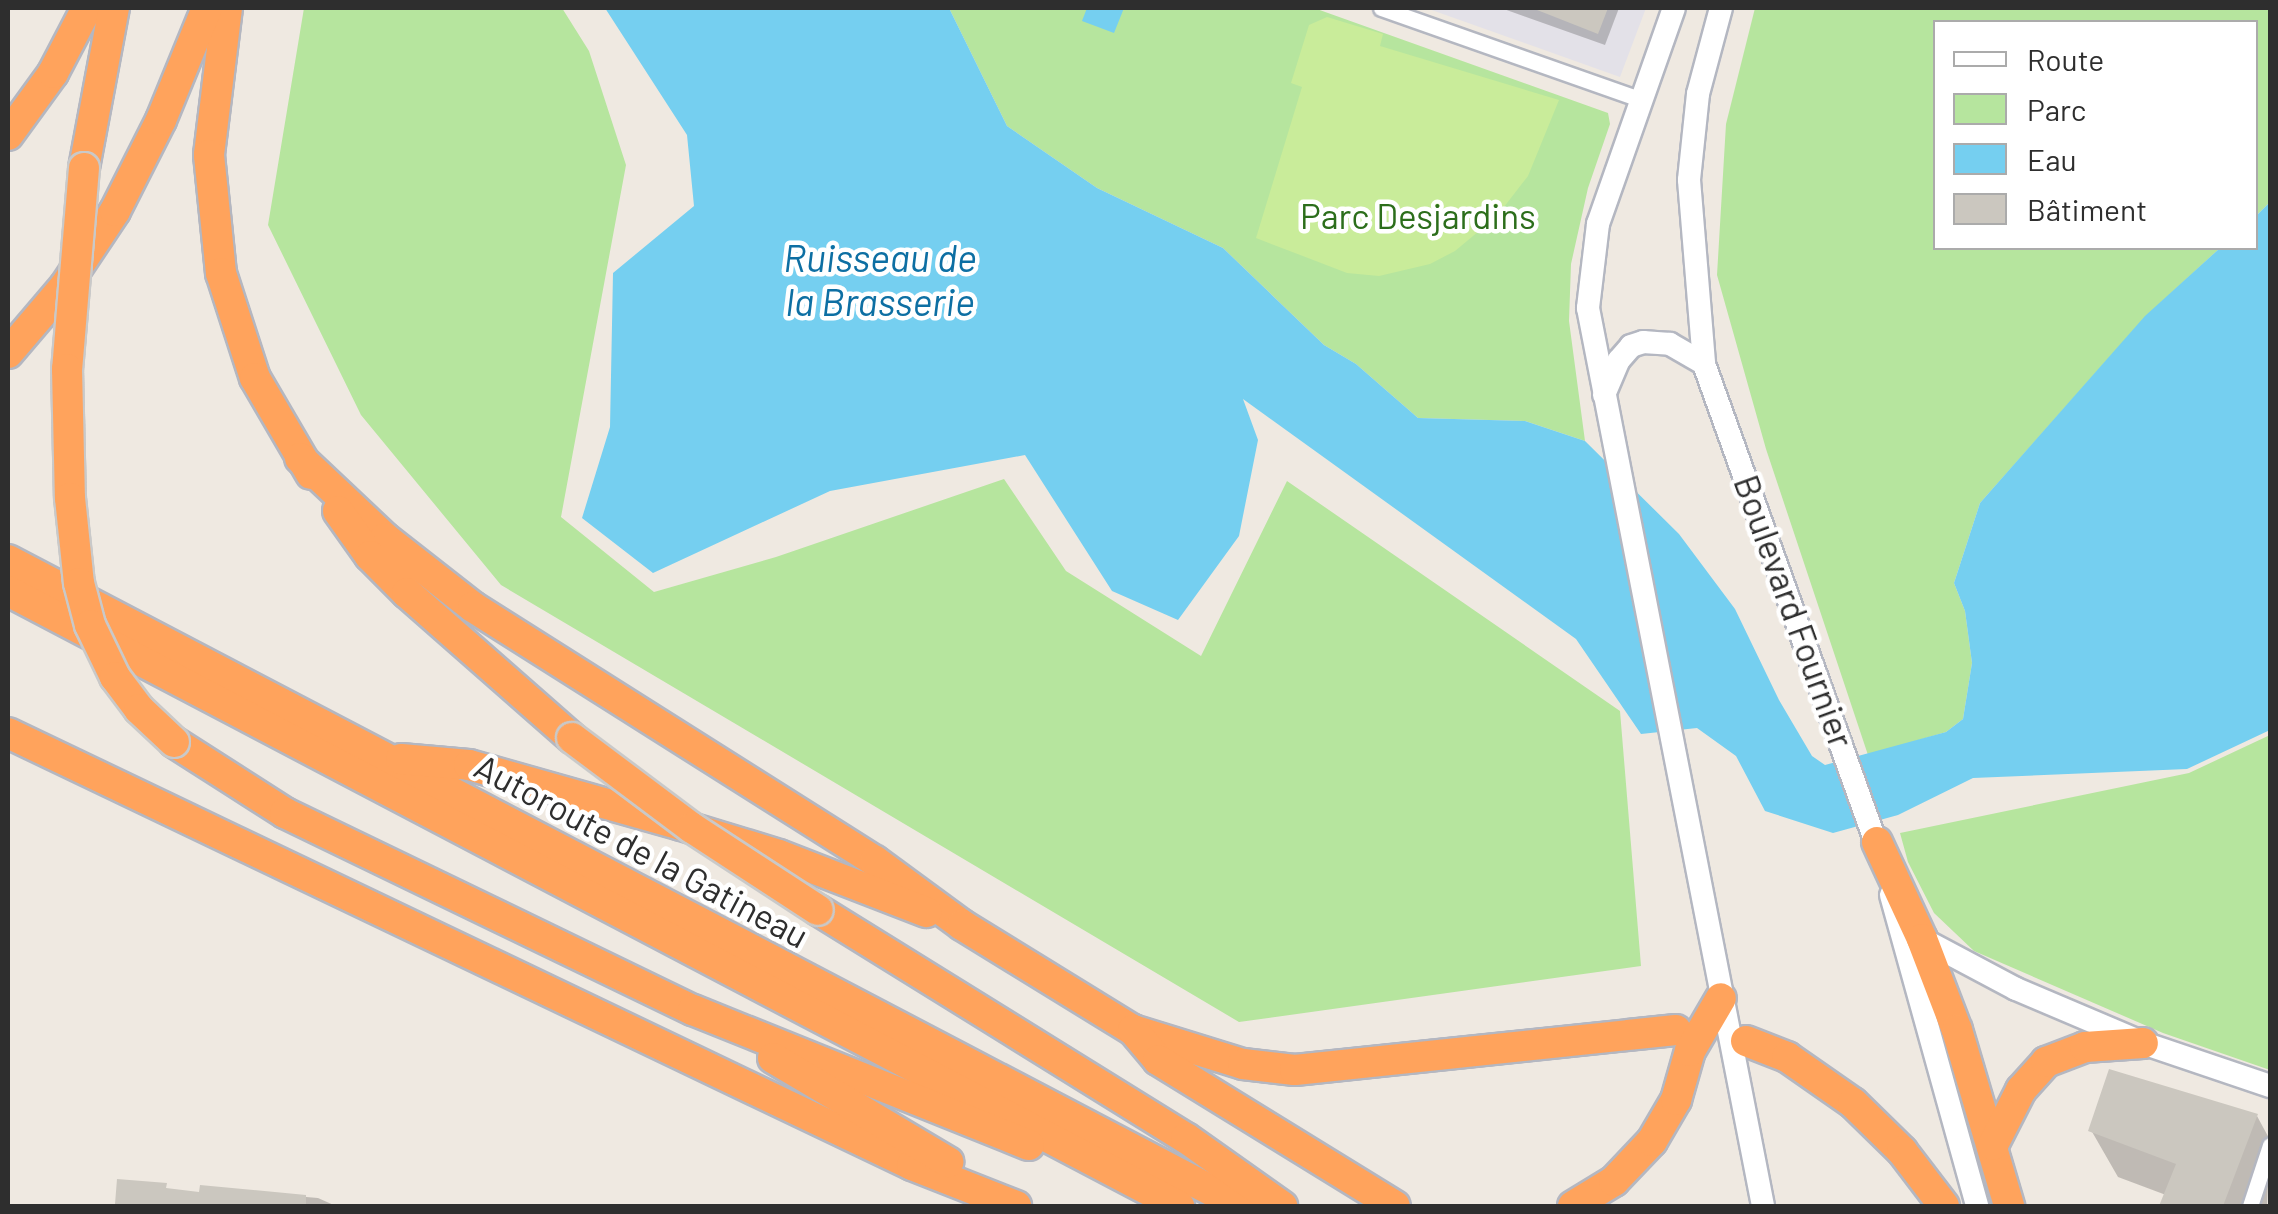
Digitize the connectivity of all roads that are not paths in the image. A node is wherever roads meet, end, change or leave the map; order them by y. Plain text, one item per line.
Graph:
1 (86, 8) edge
2 (114, 8) edge
3 (207, 8) edge
4 (227, 8) edge
5 (1381, 8) edge
6 (1674, 8) edge
7 (1721, 8) edge
8 (1640, 100) junction
9 (8, 136) edge
10 (8, 354) edge
11 (1704, 364) junction
12 (1603, 402) junction
13 (300, 458) junction
14 (8, 560) edge
15 (8, 590) edge
16 (8, 733) edge
17 (386, 758) junction
18 (1877, 842) junction
19 (962, 925) junction
20 (1922, 939) junction
21 (1721, 998) junction
22 (693, 1010) junction
23 (1133, 1030) junction
24 (1676, 1030) dead end
25 (1746, 1041) dead end
26 (2143, 1043) junction
27 (2270, 1086) edge
28 (1992, 1145) junction
29 (2270, 1145) edge
30 (1140, 1186) junction
31 (1019, 1206) edge
32 (1179, 1206) edge
33 (1241, 1206) edge
34 (1282, 1206) edge
35 (1395, 1206) edge
36 (1573, 1206) edge
37 (1763, 1206) edge
38 (1944, 1206) edge
39 (1978, 1206) edge
40 (2009, 1206) edge
41 (2250, 1206) edge

1 - 9 highway
2 - 22 highway, bridge
3 - 10 highway
4 - 13 highway
5 - 8 street
6 - 8 main road
7 - 11 main road, Boulevard Fournier
8 - 12 main road
11 - 12 main road
11 - 18 main road, Boulevard Fournier
12 - 21 main road
13 - 19 highway
13 - 34 highway, bridge
14 - 17 highway, Autoroute de la Gatineau
15 - 30 highway, Autoroute de la Gatineau
16 - 31 highway
17 - 19 highway
17 - 33 highway, Autoroute de la Gatineau
18 - 20 highway
18 - 39 main road, Boulevard Fournier
19 - 23 highway
20 - 26 main road
20 - 28 highway
21 - 36 highway
21 - 37 main road
22 - 30 highway
22 - 31 highway
23 - 24 highway
23 - 35 highway
25 - 38 highway
26 - 27 main road
26 - 28 highway
28 - 40 highway
29 - 41 street
30 - 32 highway, Autoroute de la Gatineau

